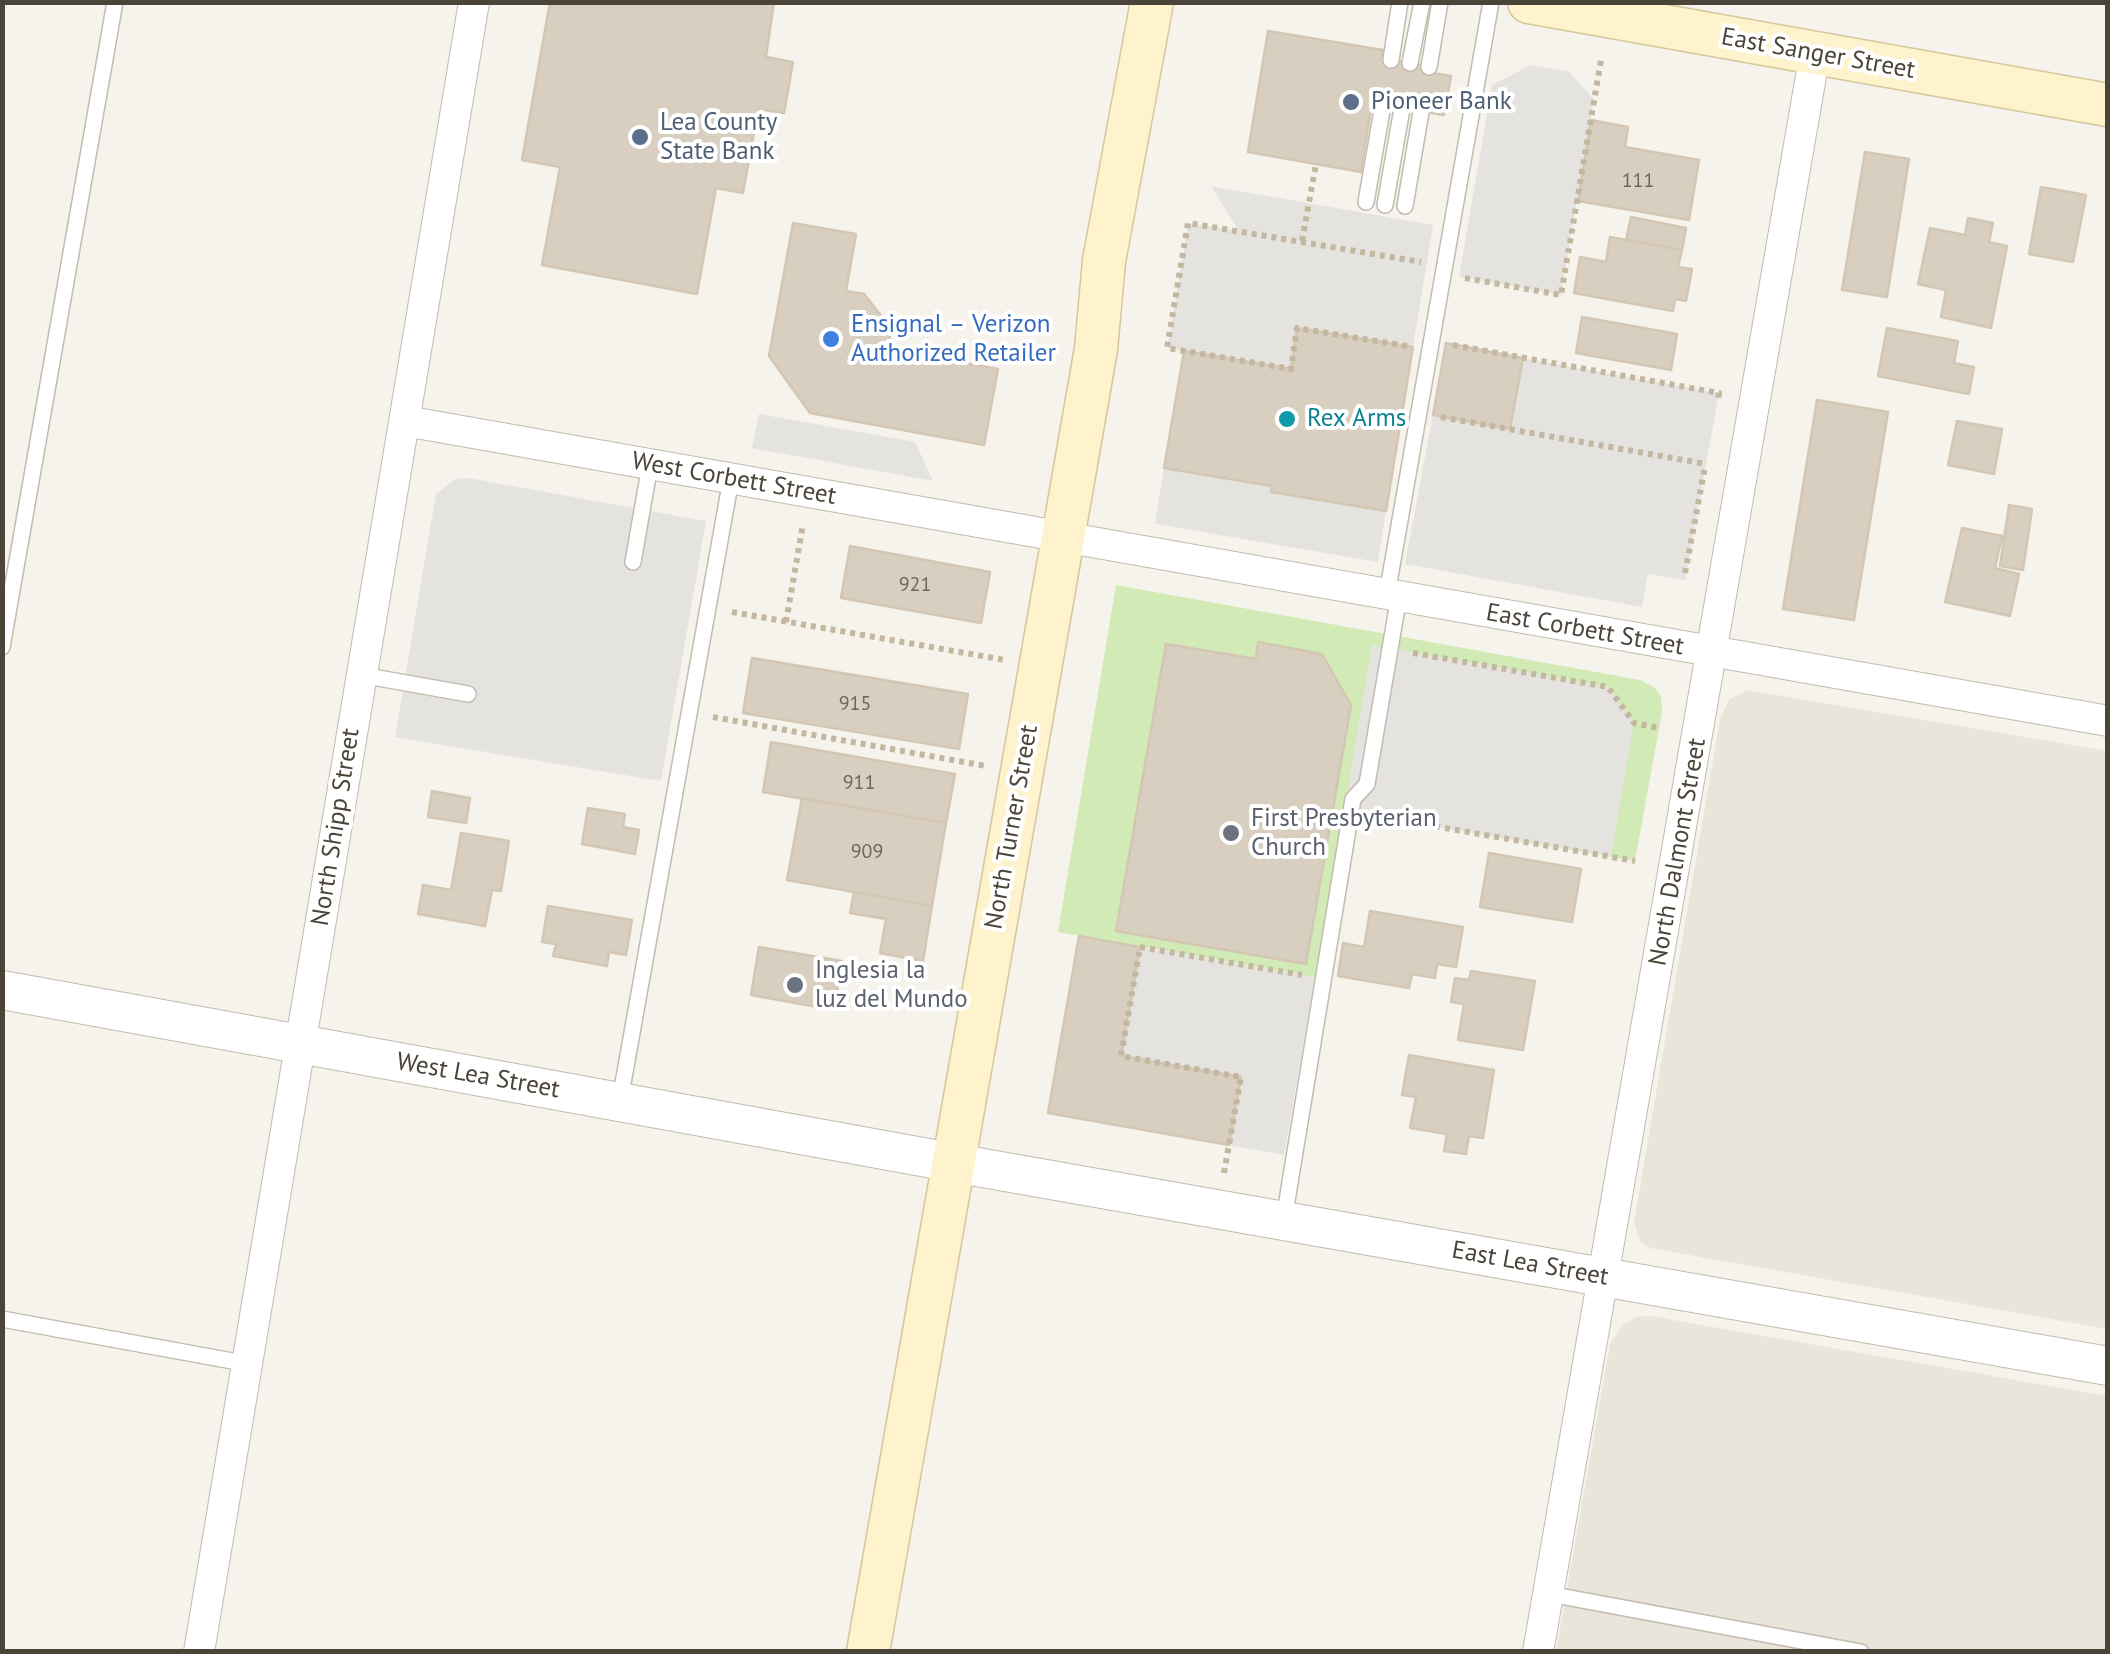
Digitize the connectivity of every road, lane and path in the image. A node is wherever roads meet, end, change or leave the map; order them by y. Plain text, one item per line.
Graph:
1 (115, 2) edge
2 (474, 2) edge
3 (1152, 2) edge
4 (1400, 2) edge
5 (1422, 2) edge
6 (1440, 2) edge
7 (1491, 2) edge
8 (1529, 2) edge
9 (1662, 2) edge
10 (1745, 41) junction
11 (1815, 53) junction
12 (1391, 60) dead end
13 (1601, 60) dead end
14 (1410, 63) dead end
15 (1429, 66) dead end
16 (1383, 105) dead end
17 (2108, 105) edge
18 (1402, 108) dead end
19 (1421, 112) dead end
20 (1316, 164) dead end
21 (1366, 202) dead end
22 (1385, 205) dead end
23 (1405, 206) dead end
24 (1302, 242) junction
25 (1428, 263) dead end
26 (1459, 277) dead end
27 (1415, 338) dead end
28 (1446, 344) dead end
29 (1716, 411) dead end
30 (1419, 412) junction
31 (405, 421) junction
32 (1709, 446) dead end
33 (1706, 464) junction
34 (650, 465) junction
35 (730, 479) junction
36 (808, 492) junction
37 (1063, 536) junction
38 (633, 562) dead end
39 (1685, 574) dead end
40 (1393, 595) junction
41 (708, 608) junction
42 (786, 622) junction
43 (2, 647) edge
44 (1390, 648) junction
45 (1712, 652) junction
46 (1041, 666) junction
47 (361, 674) junction
48 (468, 694) dead end
49 (689, 712) junction
50 (2108, 722) edge
51 (1660, 728) dead end
52 (1022, 773) junction
53 (1351, 812) junction
54 (1636, 861) dead end
55 (1315, 978) dead end
56 (2, 990) edge
57 (300, 1044) junction
58 (620, 1101) junction
59 (954, 1160) junction
60 (1224, 1173) dead end
61 (1283, 1220) junction
62 (1604, 1277) junction
63 (2, 1319) edge
64 (249, 1364) junction
65 (2108, 1366) edge
66 (1549, 1594) junction
67 (199, 1652) edge
68 (868, 1652) edge
69 (1538, 1652) edge
70 (1860, 1652) edge

1 - 43 lane
2 - 31 street, North Shipp Street
3 - 37 main road, North Turner Street
4 - 12 lane
5 - 14 lane
6 - 15 lane
7 - 30 lane
8 - 10 main road, East Sanger Street
9 - 10 main road
10 - 11 main road, East Sanger Street
11 - 17 main road, East Sanger Street
11 - 45 street, North Dalmont Street
13 - 26 path
16 - 21 lane
18 - 22 lane
19 - 23 lane
20 - 24 path
24 - 25 path
24 - 27 path
28 - 29 path
30 - 33 path
30 - 40 lane
31 - 34 street, West Corbett Street
31 - 47 street, North Shipp Street
32 - 33 path
33 - 39 path
34 - 35 street, West Corbett Street
34 - 38 lane
35 - 36 street, West Corbett Street
35 - 41 lane
36 - 37 street, West Corbett Street
36 - 42 path
37 - 40 street, East Corbett Street
37 - 46 main road, North Turner Street
40 - 44 lane
40 - 45 street, East Corbett Street
41 - 42 path
41 - 49 lane
42 - 46 path
44 - 51 path
44 - 53 lane
45 - 50 street, East Corbett Street
45 - 62 street, North Dalmont Street
46 - 52 main road, North Turner Street
47 - 48 lane
47 - 57 street, North Shipp Street
49 - 52 path
49 - 58 lane
52 - 59 main road, North Turner Street
53 - 54 path
53 - 61 lane
55 - 60 path
56 - 57 street, West Lea Street
57 - 58 street, West Lea Street
57 - 64 street, North Shipp Street
58 - 59 street, West Lea Street
59 - 61 street, East Lea Street
59 - 68 main road, North Turner Street
61 - 62 street, East Lea Street
62 - 65 street, East Lea Street
62 - 66 street, North Dalmont Street
63 - 64 lane
64 - 67 street, North Shipp Street
66 - 69 street, North Dalmont Street
66 - 70 lane

